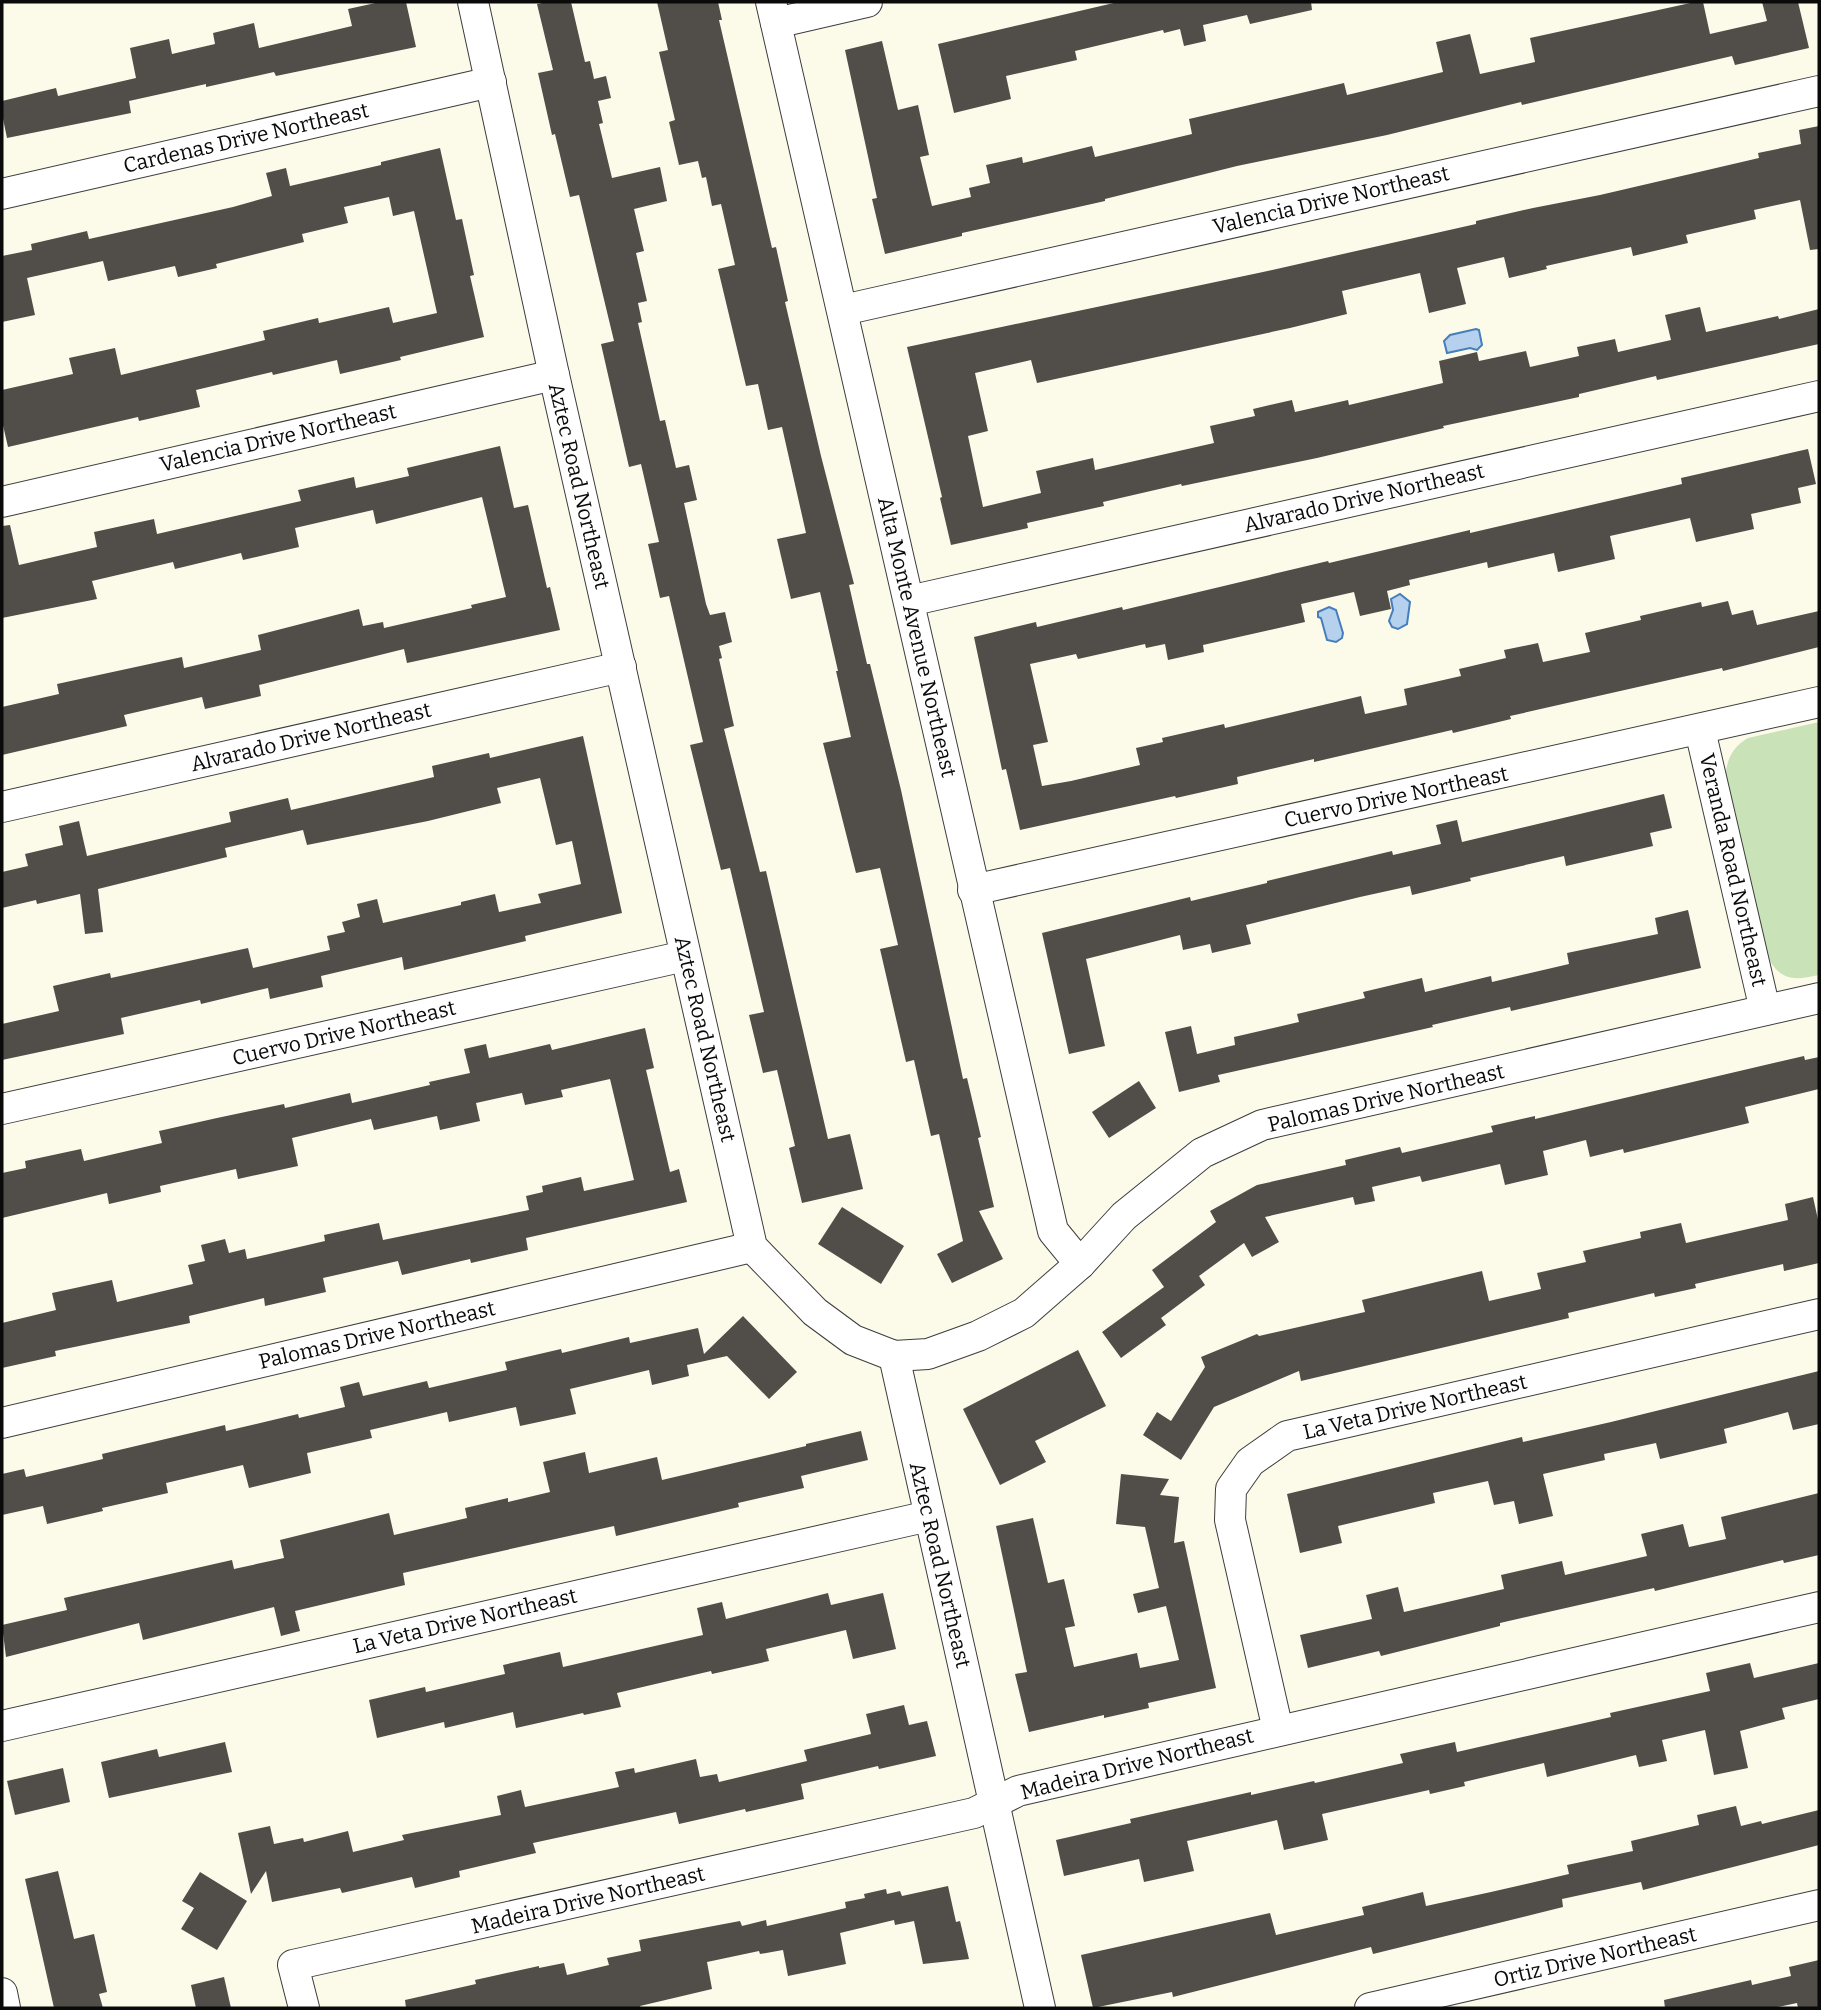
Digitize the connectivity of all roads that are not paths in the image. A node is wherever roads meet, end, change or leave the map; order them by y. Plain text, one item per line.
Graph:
1 (473, 2) edge
2 (867, 2) edge
3 (773, 12) edge
4 (491, 82) junction
5 (1819, 91) edge
6 (2, 194) edge
7 (843, 310) junction
8 (554, 375) junction
9 (1819, 396) edge
10 (2, 502) edge
11 (909, 601) junction
12 (621, 667) junction
13 (1819, 702) edge
14 (1700, 730) junction
15 (2, 807) edge
16 (973, 890) junction
17 (685, 956) junction
18 (1819, 998) edge
19 (1765, 1010) junction
20 (2, 1109) edge
21 (752, 1247) junction
22 (1080, 1264) junction
23 (1819, 1314) edge
24 (894, 1356) junction
25 (2, 1423) edge
26 (929, 1516) junction
27 (1819, 1607) edge
28 (2, 1726) edge
29 (1278, 1730) junction
30 (993, 1803) junction
31 (1819, 1905) edge
32 (2, 1993) edge
33 (5, 2008) edge
34 (304, 2008) edge
35 (1040, 2008) edge
36 (1370, 2008) edge

1 - 4 street, Aztec Road Northeast
2 - 3 street
3 - 7 street, Alta Monte Avenue Northeast
4 - 6 street, Cardenas Drive Northeast
4 - 8 street, Aztec Road Northeast
5 - 7 street, Valencia Drive Northeast
7 - 11 street, Alta Monte Avenue Northeast
8 - 10 street, Valencia Drive Northeast
8 - 12 street, Aztec Road Northeast
9 - 11 street, Alvarado Drive Northeast
11 - 16 street, Alta Monte Avenue Northeast
12 - 15 street, Alvarado Drive Northeast
12 - 17 street, Aztec Road Northeast
13 - 14 street, Cuervo Drive Northeast
14 - 16 street, Cuervo Drive Northeast
14 - 19 street, Veranda Road Northeast
16 - 22 street, Alta Monte Avenue Northeast
17 - 20 street, Cuervo Drive Northeast
17 - 21 street, Aztec Road Northeast
18 - 19 street, Palomas Drive Northeast
19 - 22 street, Palomas Drive Northeast
21 - 24 street
21 - 25 street, Palomas Drive Northeast
22 - 24 street, Palomas Drive Northeast
23 - 29 street, La Veta Drive Northeast
24 - 26 street, Aztec Road Northeast
26 - 28 street, La Veta Drive Northeast
26 - 30 street, Aztec Road Northeast
27 - 29 street, Madeira Drive Northeast
29 - 30 street, Madeira Drive Northeast
30 - 34 street, Madeira Drive Northeast
30 - 35 street, Aztec Road Northeast
31 - 36 street, Ortiz Drive Northeast
32 - 33 street

